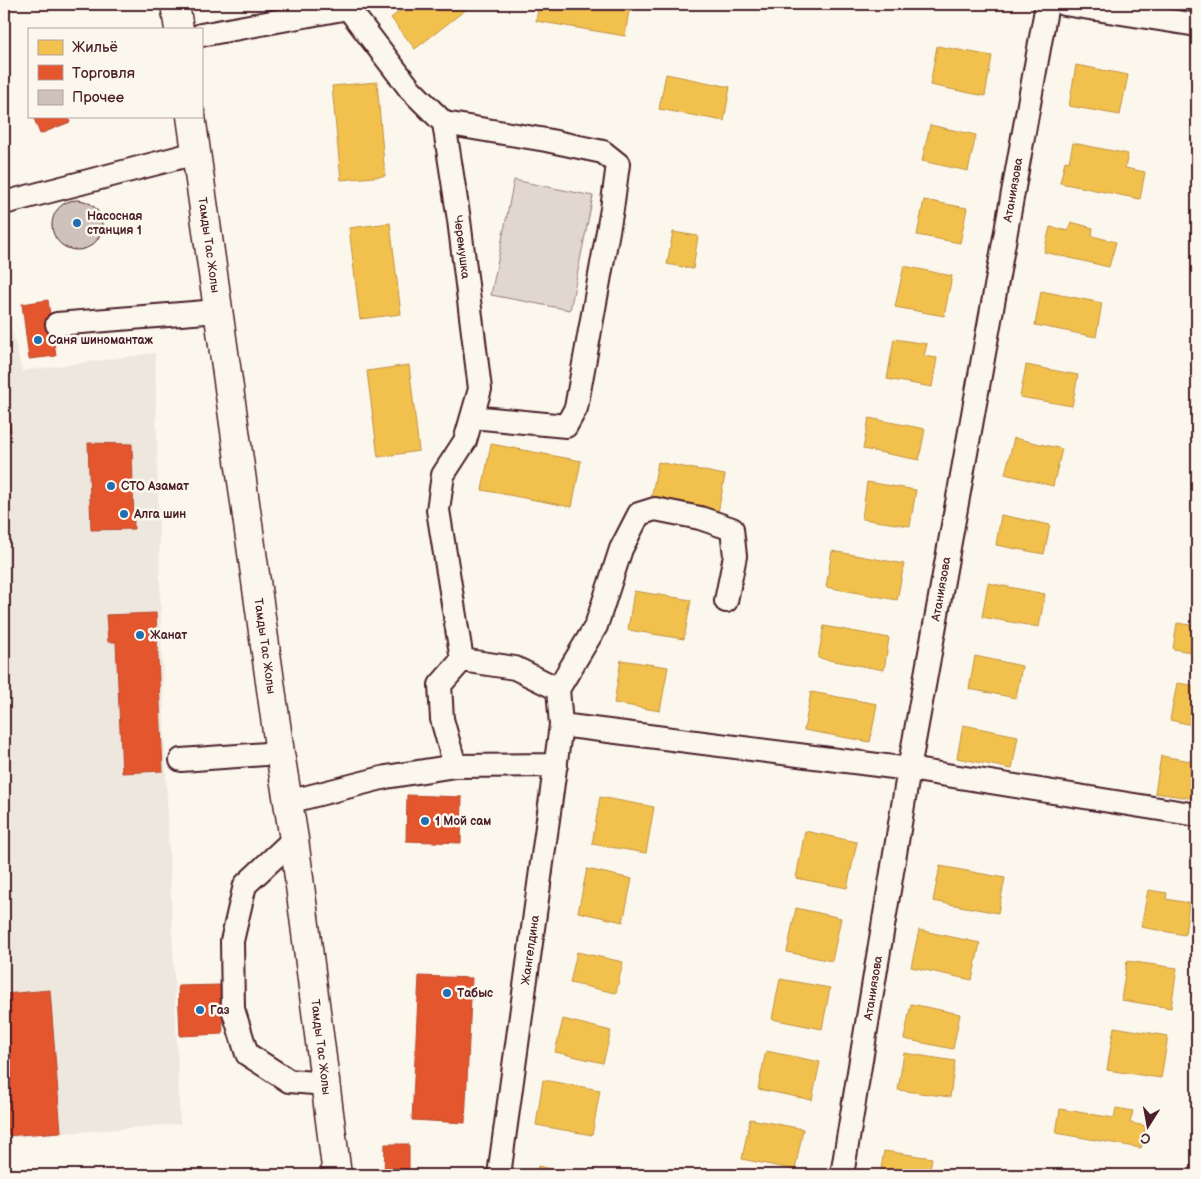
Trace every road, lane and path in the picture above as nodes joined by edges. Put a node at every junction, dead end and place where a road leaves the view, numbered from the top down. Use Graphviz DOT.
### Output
graph roads {
  1 [pos="175,4"];
  2 [pos="1047,4"];
  3 [pos="1064,4"];
  4 [pos="1197,25"];
  5 [pos="179,28"];
  6 [pos="202,35"];
  7 [pos="191,118"];
  8 [pos="444,123"];
  9 [pos="196,153"];
  10 [pos="4,203"];
  11 [pos="218,311"];
  12 [pos="57,324"];
  13 [pos="472,417"];
  14 [pos="726,601"];
  15 [pos="462,660"];
  16 [pos="558,689"];
  17 [pos="561,725"];
  18 [pos="280,753"];
  19 [pos="181,760"];
  20 [pos="556,765"];
  21 [pos="455,766"];
  22 [pos="908,769"];
  23 [pos="288,802"];
  24 [pos="1197,815"];
  25 [pos="294,839"];
  26 [pos="326,1084"];
  27 [pos="337,1175"];
  28 [pos="500,1175"];
  29 [pos="842,1175"];
  1 -- 5 [label="main road"];
  2 -- 22 [label="street, Атаниязова"];
  3 -- 4 [label="street"];
  6 -- 8 [label="street"];
  7 -- 9 [label="main road, Тамды Тас Жолы"];
  8 -- 13 [label="street, Черемушка"];
  8 -- 13 [label="street"];
  9 -- 10 [label="street"];
  9 -- 11 [label="main road, Тамды Тас Жолы"];
  11 -- 12 [label="street"];
  11 -- 18 [label="main road, Тамды Тас Жолы"];
  13 -- 15 [label="street, Черемушка"];
  14 -- 16 [label="street"];
  15 -- 16 [label="street"];
  15 -- 21 [label="street"];
  16 -- 17 [label="street"];
  17 -- 20 [label="street, Жангелдина"];
  17 -- 22 [label="street"];
  18 -- 19 [label="street"];
  18 -- 23 [label="main road, Тамды Тас Жолы"];
  20 -- 21 [label="street"];
  20 -- 28 [label="street, Жангелдина"];
  21 -- 23 [label="street"];
  22 -- 24 [label="street"];
  22 -- 29 [label="street, Атаниязова"];
  23 -- 25 [label="main road, Тамды Тас Жолы"];
  25 -- 26 [label="main road, Тамды Тас Жолы"];
  25 -- 26 [label="street"];
  26 -- 27 [label="main road, Тамды Тас Жолы"];
}
